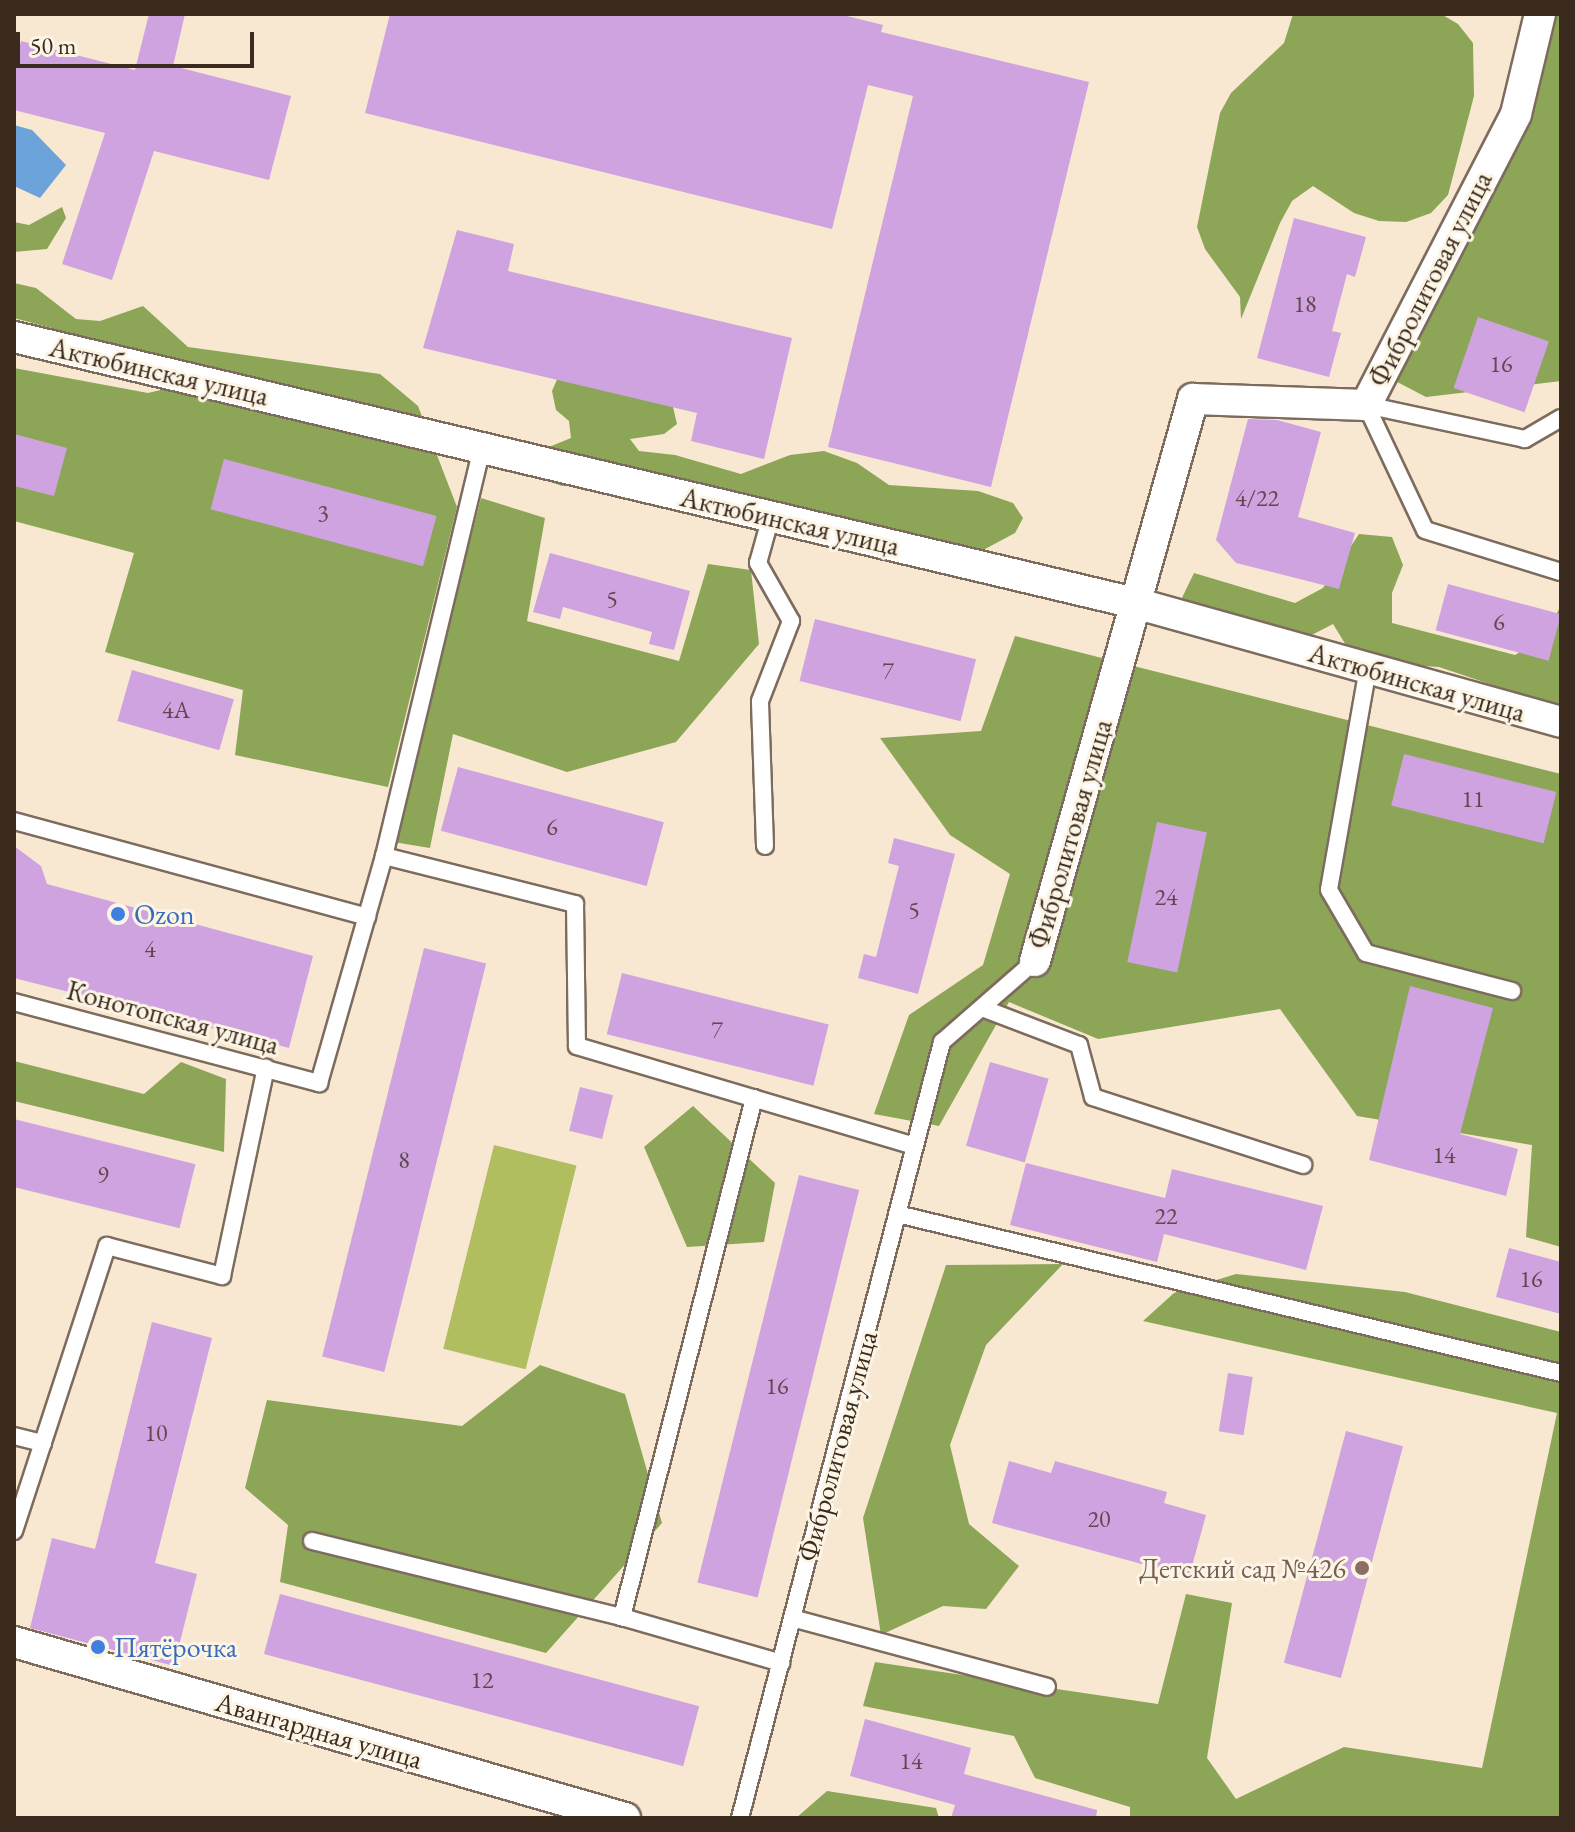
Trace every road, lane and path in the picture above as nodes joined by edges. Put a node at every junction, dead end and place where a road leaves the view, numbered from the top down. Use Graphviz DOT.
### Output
graph roads {
  1 [pos="1540,14"];
  2 [pos="14,337"];
  3 [pos="1366,405"];
  4 [pos="1561,418"];
  5 [pos="482,448"];
  6 [pos="771,516"];
  7 [pos="1561,572"];
  8 [pos="1135,603"];
  9 [pos="1368,668"];
  10 [pos="1561,722"];
  11 [pos="14,821"];
  12 [pos="765,846"];
  13 [pos="384,856"];
  14 [pos="367,917"];
  15 [pos="1035,961"];
  16 [pos="1512,991"];
  17 [pos="14,1002"];
  18 [pos="982,1008"];
  19 [pos="266,1068"];
  20 [pos="754,1098"];
  21 [pos="915,1146"];
  22 [pos="1303,1165"];
  23 [pos="897,1214"];
  24 [pos="1561,1373"];
  25 [pos="14,1436"];
  26 [pos="43,1443"];
  27 [pos="14,1531"];
  28 [pos="312,1541"];
  29 [pos="622,1617"];
  30 [pos="792,1618"];
  31 [pos="14,1642"];
  32 [pos="781,1663"];
  33 [pos="1047,1687"];
  34 [pos="625,1818"];
  35 [pos="740,1818"];
  1 -- 3 [label="street, Фибролитовая улица"];
  2 -- 5 [label="street, Актюбинская улица"];
  3 -- 4 [label="lane"];
  3 -- 7 [label="lane"];
  3 -- 8 [label="street, Фибролитовая улица"];
  5 -- 6 [label="street, Актюбинская улица"];
  5 -- 13 [label="lane"];
  6 -- 8 [label="street, Актюбинская улица"];
  6 -- 12 [label="lane"];
  8 -- 9 [label="street, Актюбинская улица"];
  8 -- 15 [label="street, Фибролитовая улица"];
  9 -- 10 [label="street, Актюбинская улица"];
  9 -- 16 [label="lane"];
  11 -- 14 [label="lane"];
  13 -- 14 [label="lane"];
  13 -- 20 [label="lane"];
  14 -- 19 [label="lane, Конотопская улица"];
  15 -- 18 [label="lane, Фибролитовая улица"];
  17 -- 19 [label="lane, Конотопская улица"];
  18 -- 21 [label="lane, Фибролитовая улица"];
  18 -- 22 [label="lane"];
  19 -- 26 [label="lane"];
  20 -- 21 [label="lane"];
  20 -- 29 [label="lane"];
  21 -- 23 [label="lane, Фибролитовая улица"];
  23 -- 24 [label="lane"];
  23 -- 30 [label="lane, Фибролитовая улица"];
  25 -- 26 [label="lane"];
  26 -- 27 [label="lane"];
  28 -- 29 [label="lane"];
  29 -- 32 [label="lane"];
  30 -- 32 [label="lane, Фибролитовая улица"];
  30 -- 33 [label="lane"];
  31 -- 34 [label="street, Авангардная улица"];
  32 -- 35 [label="lane, Фибролитовая улица"];
}
